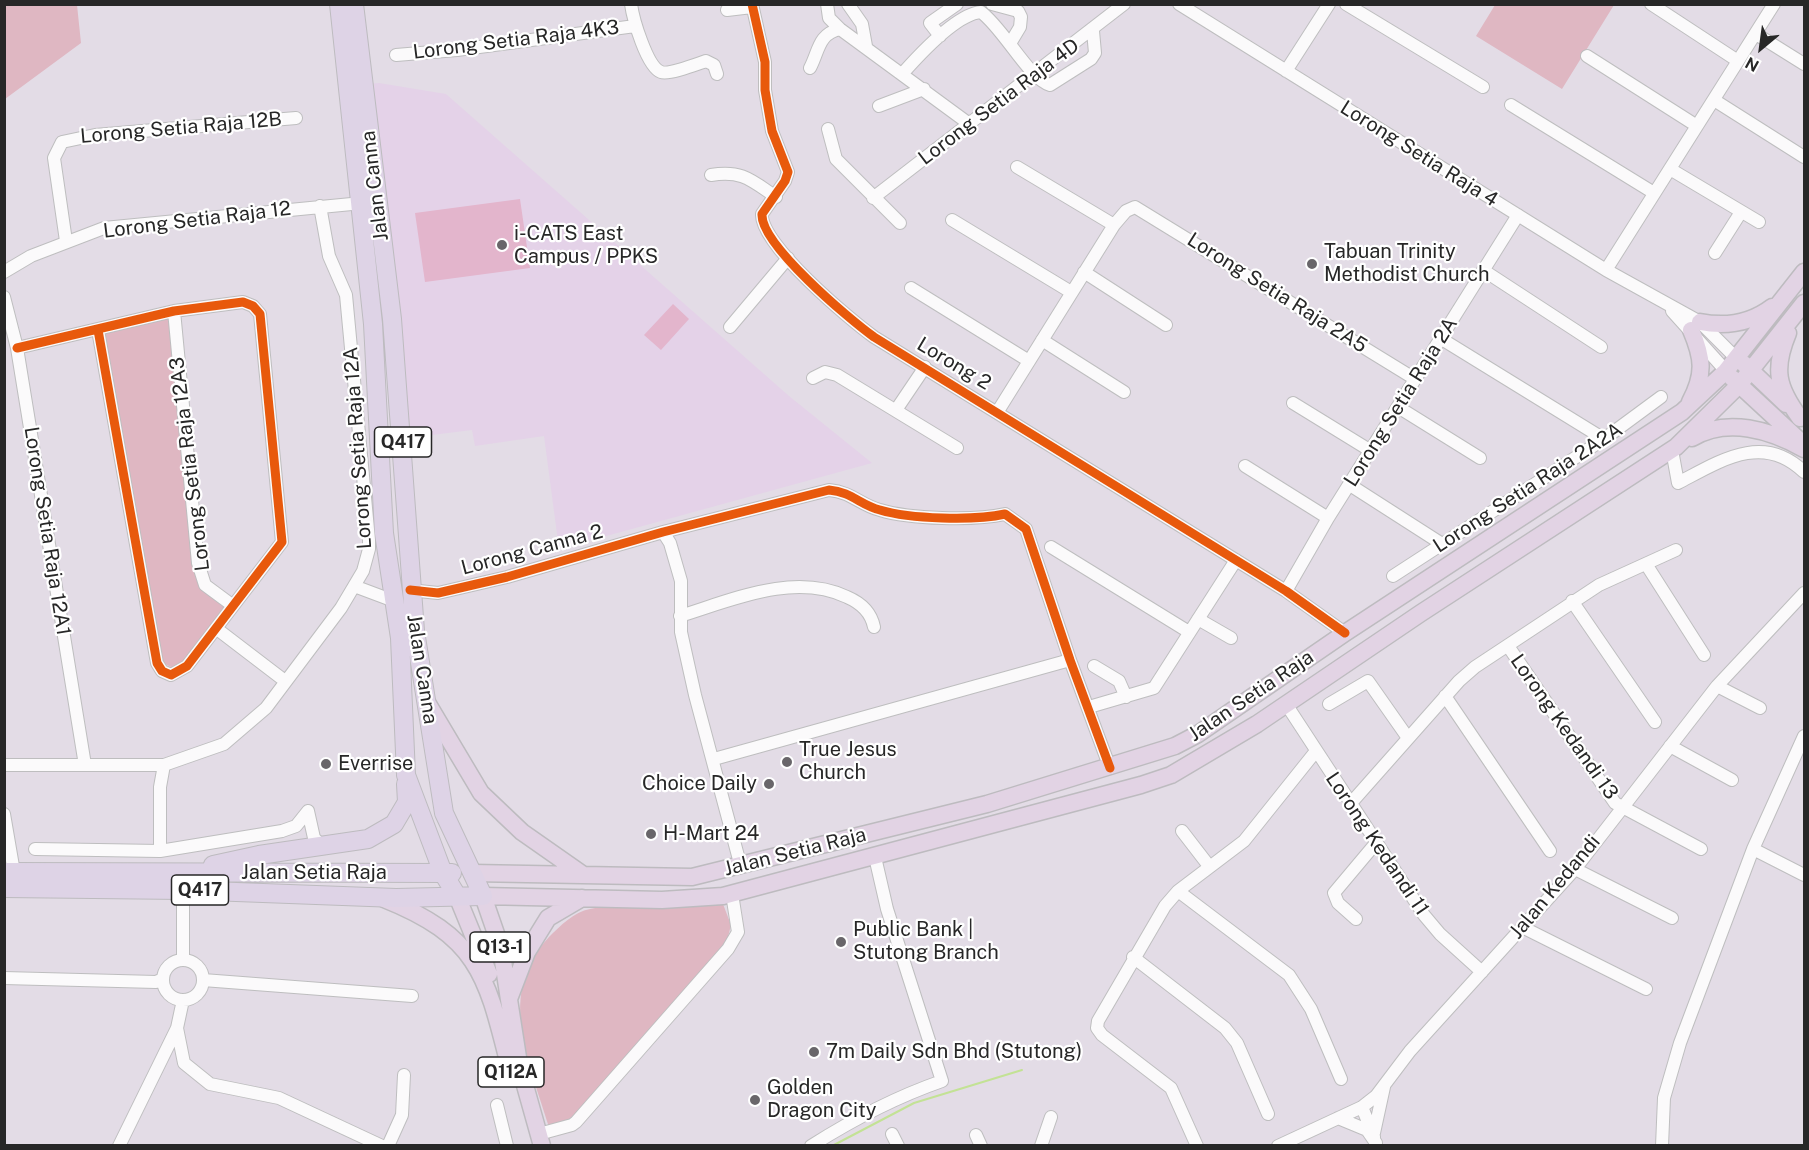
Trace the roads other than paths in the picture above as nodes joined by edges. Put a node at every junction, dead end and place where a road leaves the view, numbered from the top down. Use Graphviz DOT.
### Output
graph roads {
  1 [pos="339,4"];
  2 [pos="354,4"];
  3 [pos="631,4"];
  4 [pos="827,4"];
  5 [pos="848,4"];
  6 [pos="957,4"];
  7 [pos="992,4"];
  8 [pos="1124,4"];
  9 [pos="1179,4"];
  10 [pos="1329,4"];
  11 [pos="1346,4"];
  12 [pos="1651,4"];
  13 [pos="1774,4"];
  14 [pos="752,6"];
  15 [pos="727,10"];
  16 [pos="635,26"];
  17 [pos="840,29"];
  18 [pos="1092,30"];
  19 [pos="1756,34"];
  20 [pos="940,36"];
  21 [pos="1011,42"];
  22 [pos="866,46"];
  23 [pos="396,55"];
  24 [pos="1587,56"];
  25 [pos="1738,62"];
  26 [pos="1804,63"];
  27 [pos="810,68"];
  28 [pos="1286,71"];
  29 [pos="903,73"];
  30 [pos="717,74"];
  31 [pos="1033,75"];
  32 [pos="1483,87"];
  33 [pos="924,89"];
  34 [pos="1714,100"];
  35 [pos="1511,105"];
  36 [pos="879,106"];
  37 [pos="296,118"];
  38 [pos="968,123"];
  39 [pos="1697,126"];
  40 [pos="828,129"];
  41 [pos="1804,157"];
  42 [pos="1017,167"];
  43 [pos="1670,169"];
  44 [pos="711,175"];
  45 [pos="1654,193"];
  46 [pos="776,197"];
  47 [pos="873,198"];
  48 [pos="362,203"];
  49 [pos="320,206"];
  50 [pos="1741,212"];
  51 [pos="1518,215"];
  52 [pos="952,220"];
  53 [pos="1759,222"];
  54 [pos="900,223"];
  55 [pos="1114,225"];
  56 [pos="66,241"];
  57 [pos="1715,253"];
  58 [pos="788,258"];
  59 [pos="1483,270"];
  60 [pos="1606,270"];
  61 [pos="4,272"];
  62 [pos="1084,272"];
  63 [pos="1804,272"];
  64 [pos="911,288"];
  65 [pos="1071,292"];
  66 [pos="4,297"];
  67 [pos="1783,298"];
  68 [pos="1802,307"];
  69 [pos="174,311"];
  70 [pos="1166,325"];
  71 [pos="1695,326"];
  72 [pos="730,327"];
  73 [pos="98,330"];
  74 [pos="1440,338"];
  75 [pos="1042,340"];
  76 [pos="1601,346"];
  77 [pos="16,348"];
  78 [pos="1029,361"];
  79 [pos="1731,364"];
  80 [pos="925,367"];
  81 [pos="1751,371"];
  82 [pos="813,378"];
  83 [pos="1415,379"];
  84 [pos="1739,385"];
  85 [pos="1124,392"];
  86 [pos="1661,397"];
  87 [pos="1293,403"];
  88 [pos="1398,407"];
  89 [pos="896,410"];
  90 [pos="998,411"];
  91 [pos="1682,412"];
  92 [pos="1802,420"];
  93 [pos="1604,439"];
  94 [pos="1804,446"];
  95 [pos="957,448"];
  96 [pos="1674,449"];
  97 [pos="1371,451"];
  98 [pos="1480,458"];
  99 [pos="1245,466"];
  100 [pos="1804,472"];
  101 [pos="1350,484"];
  102 [pos="1328,518"];
  103 [pos="668,530"];
  104 [pos="1442,544"];
  105 [pos="1051,547"];
  106 [pos="1676,549"];
  107 [pos="1236,560"];
  108 [pos="1646,564"];
  109 [pos="1393,576"];
  110 [pos="354,586"];
  111 [pos="410,590"];
  112 [pos="1286,591"];
  113 [pos="1804,593"];
  114 [pos="394,601"];
  115 [pos="1572,601"];
  116 [pos="231,605"];
  117 [pos="1421,613"];
  118 [pos="680,616"];
  119 [pos="1198,619"];
  120 [pos="874,627"];
  121 [pos="217,629"];
  122 [pos="1189,632"];
  123 [pos="1345,633"];
  124 [pos="1231,639"];
  125 [pos="1508,646"];
  126 [pos="1704,655"];
  127 [pos="1070,660"];
  128 [pos="1094,666"];
  129 [pos="285,681"];
  130 [pos="1717,686"];
  131 [pos="1445,696"];
  132 [pos="1126,697"];
  133 [pos="426,701"];
  134 [pos="1286,704"];
  135 [pos="1329,704"];
  136 [pos="1089,707"];
  137 [pos="1760,708"];
  138 [pos="1655,722"];
  139 [pos="1257,724"];
  140 [pos="1804,736"];
  141 [pos="1408,738"];
  142 [pos="1670,746"];
  143 [pos="1316,751"];
  144 [pos="1157,753"];
  145 [pos="714,759"];
  146 [pos="4,765"];
  147 [pos="85,765"];
  148 [pos="164,765"];
  149 [pos="1110,768"];
  150 [pos="406,775"];
  151 [pos="1732,780"];
  152 [pos="1351,803"];
  153 [pos="1621,807"];
  154 [pos="4,814"];
  155 [pos="1182,831"];
  156 [pos="1376,843"];
  157 [pos="322,846"];
  158 [pos="819,847"];
  159 [pos="35,849"];
  160 [pos="1701,849"];
  161 [pos="1753,849"];
  162 [pos="160,851"];
  163 [pos="1550,851"];
  164 [pos="875,856"];
  165 [pos="1209,866"];
  166 [pos="741,867"];
  167 [pos="1575,869"];
  168 [pos="443,873"];
  169 [pos="472,873"];
  170 [pos="582,874"];
  171 [pos="1804,875"];
  172 [pos="8,877"];
  173 [pos="183,881"];
  174 [pos="1178,891"];
  175 [pos="732,894"];
  176 [pos="457,896"];
  177 [pos="483,896"];
  178 [pos="381,897"];
  179 [pos="582,897"];
  180 [pos="1672,918"];
  181 [pos="1356,919"];
  182 [pos="1522,927"];
  183 [pos="1133,957"];
  184 [pos="183,960"];
  185 [pos="1482,972"];
  186 [pos="4,978"];
  187 [pos="163,979"];
  188 [pos="203,980"];
  189 [pos="1646,989"];
  190 [pos="412,996"];
  191 [pos="501,999"];
  192 [pos="183,1000"];
  193 [pos="177,1028"];
  194 [pos="404,1075"];
  195 [pos="1341,1079"];
  196 [pos="1385,1086"];
  197 [pos="497,1105"];
  198 [pos="1362,1107"];
  199 [pos="1268,1114"];
  200 [pos="1051,1117"];
  201 [pos="1338,1119"];
  202 [pos="1375,1141"];
  203 [pos="537,1142"];
  204 [pos="119,1146"];
  205 [pos="382,1146"];
  206 [pos="388,1146"];
  207 [pos="507,1146"];
  208 [pos="811,1146"];
  209 [pos="1041,1146"];
  210 [pos="1197,1146"];
  211 [pos="1278,1146"];
  212 [pos="1662,1146"];
  1 -- 48 [label="highway, Jalan Canna / Q417"];
  2 -- 111 [label="highway, Jalan Canna / Q417"];
  3 -- 16 [label="street"];
  4 -- 17 [label="street"];
  5 -- 22 [label="street"];
  6 -- 20 [label="street"];
  7 -- 21 [label="street"];
  8 -- 18 [label="street, Lorong Setia Raja 4D"];
  9 -- 28 [label="street, Lorong Setia Raja 4"];
  10 -- 28 [label="street"];
  11 -- 32 [label="street"];
  12 -- 25 [label="street"];
  13 -- 19 [label="street"];
  14 -- 15 [label="street"];
  14 -- 46 [label="street, Lorong 2"];
  16 -- 23 [label="street, Lorong Setia Raja 4K3"];
  16 -- 30 [label="street"];
  17 -- 22 [label="street"];
  17 -- 27 [label="street"];
  18 -- 31 [label="street, Lorong Setia Raja 4D"];
  18 -- 31 [label="street"];
  19 -- 25 [label="street"];
  19 -- 26 [label="street"];
  20 -- 21 [label="street"];
  20 -- 29 [label="street"];
  21 -- 31 [label="street"];
  22 -- 29 [label="street"];
  24 -- 39 [label="street"];
  25 -- 34 [label="street"];
  28 -- 51 [label="street, Lorong Setia Raja 4"];
  29 -- 33 [label="street"];
  31 -- 38 [label="street, Lorong Setia Raja 4D"];
  33 -- 36 [label="street"];
  33 -- 38 [label="street"];
  34 -- 39 [label="street"];
  34 -- 41 [label="street"];
  35 -- 45 [label="street"];
  37 -- 56 [label="street, Lorong Setia Raja 12B"];
  38 -- 47 [label="street, Lorong Setia Raja 4D"];
  39 -- 43 [label="street"];
  40 -- 47 [label="street"];
  42 -- 55 [label="street"];
  43 -- 45 [label="street"];
  43 -- 50 [label="street"];
  44 -- 46 [label="street"];
  45 -- 60 [label="street"];
  46 -- 58 [label="street, Lorong 2"];
  47 -- 54 [label="street"];
  48 -- 49 [label="street, Lorong Setia Raja 12"];
  48 -- 114 [label="highway, Jalan Canna / Q417"];
  49 -- 56 [label="street, Lorong Setia Raja 12"];
  49 -- 110 [label="street, Lorong Setia Raja 12A"];
  50 -- 53 [label="street"];
  50 -- 57 [label="street"];
  51 -- 59 [label="street, Lorong Setia Raja 2A"];
  51 -- 60 [label="street, Lorong Setia Raja 4"];
  52 -- 65 [label="street"];
  55 -- 62 [label="street"];
  55 -- 83 [label="street, Lorong Setia Raja 2A5"];
  56 -- 61 [label="street, Lorong Setia Raja 12"];
  58 -- 72 [label="street"];
  58 -- 80 [label="street, Lorong 2"];
  59 -- 74 [label="street, Lorong Setia Raja 2A"];
  59 -- 76 [label="street"];
  60 -- 71 [label="street, Lorong Setia Raja 4"];
  62 -- 65 [label="street"];
  62 -- 70 [label="street"];
  63 -- 67 [label="main road, Jalan Setia Raja"];
  64 -- 78 [label="street"];
  65 -- 75 [label="street"];
  66 -- 77 [label="street, Lorong Setia Raja 12A1"];
  67 -- 71 [label="main road"];
  67 -- 79 [label="main road, Jalan Setia Raja"];
  68 -- 81 [label="main road, Jalan Setia Raja"];
  68 -- 92 [label="main road"];
  69 -- 73 [label="street"];
  69 -- 116 [label="street, Lorong Setia Raja 12A3"];
  69 -- 116 [label="street"];
  71 -- 79 [label="street, Lorong Setia Raja 4"];
  71 -- 91 [label="main road"];
  73 -- 77 [label="street"];
  73 -- 121 [label="street"];
  74 -- 83 [label="street, Lorong Setia Raja 2A"];
  74 -- 93 [label="street"];
  75 -- 78 [label="street"];
  75 -- 85 [label="street"];
  77 -- 147 [label="street, Lorong Setia Raja 12A1"];
  78 -- 90 [label="street"];
  79 -- 81 [label="main road"];
  79 -- 84 [label="main road"];
  79 -- 91 [label="main road, Jalan Setia Raja"];
  80 -- 89 [label="street"];
  80 -- 90 [label="street, Lorong 2"];
  81 -- 84 [label="main road, Jalan Setia Raja"];
  81 -- 92 [label="main road"];
  82 -- 89 [label="street"];
  83 -- 88 [label="street, Lorong Setia Raja 2A"];
  84 -- 94 [label="main road"];
  84 -- 96 [label="main road, Jalan Setia Raja"];
  86 -- 93 [label="street, Lorong Setia Raja 2A2A"];
  87 -- 97 [label="street"];
  88 -- 97 [label="street, Lorong Setia Raja 2A"];
  88 -- 98 [label="street"];
  89 -- 95 [label="street"];
  90 -- 107 [label="street, Lorong 2"];
  91 -- 123 [label="main road, Jalan Setia Raja"];
  93 -- 104 [label="street, Lorong Setia Raja 2A2A"];
  94 -- 96 [label="main road"];
  96 -- 100 [label="street"];
  96 -- 117 [label="main road, Jalan Setia Raja"];
  97 -- 101 [label="street, Lorong Setia Raja 2A"];
  99 -- 102 [label="street"];
  101 -- 102 [label="street, Lorong Setia Raja 2A"];
  101 -- 104 [label="street"];
  102 -- 112 [label="street, Lorong Setia Raja 2A"];
  103 -- 111 [label="street, Lorong Canna 2"];
  103 -- 118 [label="street"];
  103 -- 127 [label="street, Lorong Canna 2"];
  104 -- 109 [label="street, Lorong Setia Raja 2A2A"];
  105 -- 122 [label="street"];
  106 -- 108 [label="street"];
  107 -- 112 [label="street, Lorong 2"];
  107 -- 119 [label="street"];
  108 -- 115 [label="street"];
  108 -- 126 [label="street"];
  110 -- 114 [label="street"];
  110 -- 129 [label="street, Lorong Setia Raja 12A"];
  111 -- 133 [label="highway, Jalan Canna / Q417"];
  112 -- 123 [label="street, Lorong 2"];
  113 -- 130 [label="street, Jalan Kedandi"];
  114 -- 150 [label="highway, Jalan Canna / Q417"];
  115 -- 125 [label="street"];
  115 -- 138 [label="street"];
  116 -- 121 [label="street"];
  117 -- 123 [label="main road"];
  117 -- 134 [label="main road, Jalan Setia Raja"];
  118 -- 120 [label="street"];
  118 -- 145 [label="street"];
  119 -- 122 [label="street"];
  119 -- 124 [label="street"];
  121 -- 129 [label="street"];
  122 -- 132 [label="street"];
  123 -- 144 [label="main road, Jalan Setia Raja"];
  125 -- 131 [label="street"];
  125 -- 153 [label="street, Lorong Kedandi 13"];
  127 -- 136 [label="street, Lorong Canna 2"];
  127 -- 145 [label="street"];
  128 -- 132 [label="street"];
  129 -- 148 [label="street, Lorong Setia Raja 12A"];
  130 -- 137 [label="street"];
  130 -- 142 [label="street, Jalan Kedandi"];
  131 -- 141 [label="street"];
  131 -- 163 [label="street"];
  132 -- 136 [label="street"];
  133 -- 169 [label="highway, Jalan Canna / Q417"];
  133 -- 170 [label="main road"];
  134 -- 139 [label="main road, Jalan Setia Raja"];
  134 -- 143 [label="street, Lorong Kedandi 11"];
  134 -- 144 [label="main road"];
  135 -- 141 [label="street"];
  136 -- 149 [label="street, Lorong Canna 2"];
  139 -- 149 [label="main road"];
  139 -- 164 [label="main road, Jalan Setia Raja"];
  140 -- 161 [label="street"];
  141 -- 152 [label="street"];
  142 -- 151 [label="street"];
  142 -- 153 [label="street, Jalan Kedandi"];
  143 -- 152 [label="street, Lorong Kedandi 11"];
  143 -- 165 [label="street"];
  144 -- 149 [label="main road, Jalan Setia Raja"];
  145 -- 166 [label="street"];
  146 -- 147 [label="street, Lorong Setia Raja 12A"];
  147 -- 148 [label="street, Lorong Setia Raja 12A"];
  148 -- 162 [label="street"];
  149 -- 158 [label="main road, Jalan Setia Raja"];
  150 -- 157 [label="highway"];
  150 -- 168 [label="highway, Jalan Canna / Q417"];
  152 -- 156 [label="street, Lorong Kedandi 11"];
  153 -- 160 [label="street"];
  153 -- 167 [label="street, Jalan Kedandi"];
  154 -- 172 [label="street"];
  155 -- 165 [label="street"];
  156 -- 181 [label="street"];
  156 -- 185 [label="street, Lorong Kedandi 11"];
  157 -- 162 [label="street"];
  157 -- 173 [label="highway"];
  158 -- 164 [label="main road"];
  158 -- 166 [label="main road, Jalan Setia Raja"];
  159 -- 162 [label="street"];
  161 -- 171 [label="street"];
  161 -- 212 [label="street"];
  164 -- 175 [label="main road, Jalan Setia Raja"];
  164 -- 208 [label="street"];
  165 -- 174 [label="street"];
  166 -- 170 [label="main road, Jalan Setia Raja"];
  167 -- 180 [label="street"];
  167 -- 182 [label="street, Jalan Kedandi"];
  168 -- 169 [label="highway, Q417"];
  168 -- 173 [label="highway, Jalan Setia Raja / Q417"];
  168 -- 176 [label="highway, Q417"];
  169 -- 170 [label="main road, Jalan Setia Raja"];
  169 -- 177 [label="highway, Jalan Canna / Q417"];
  172 -- 173 [label="highway, Jalan Setia Raja / Q417"];
  173 -- 178 [label="highway, Jalan Setia Raja / Q417"];
  173 -- 184 [label="street"];
  174 -- 183 [label="street"];
  174 -- 195 [label="street"];
  175 -- 179 [label="main road, Jalan Setia Raja"];
  175 -- 203 [label="street"];
  176 -- 177 [label="highway, Q417"];
  176 -- 178 [label="highway, Jalan Setia Raja / Q417"];
  176 -- 191 [label="main road"];
  177 -- 179 [label="main road, Jalan Setia Raja"];
  177 -- 191 [label="main road, Jalan Canna / Q13-1"];
  178 -- 191 [label="main road"];
  179 -- 191 [label="main road"];
  182 -- 185 [label="street, Jalan Kedandi"];
  182 -- 189 [label="street"];
  183 -- 199 [label="street"];
  183 -- 210 [label="street"];
  184 -- 187 [label="street"];
  184 -- 188 [label="street"];
  185 -- 196 [label="street, Jalan Kedandi"];
  186 -- 187 [label="street"];
  187 -- 192 [label="street"];
  188 -- 190 [label="street"];
  188 -- 192 [label="street"];
  191 -- 203 [label="main road"];
  192 -- 193 [label="street"];
  193 -- 204 [label="street"];
  193 -- 205 [label="street"];
  194 -- 206 [label="street"];
  196 -- 198 [label="street, Jalan Kedandi"];
  196 -- 202 [label="street"];
  197 -- 207 [label="street"];
  198 -- 201 [label="street, Jalan Kedandi"];
  198 -- 202 [label="street"];
  200 -- 209 [label="street"];
  201 -- 202 [label="street"];
  201 -- 211 [label="street, Jalan Kedandi"];
}
